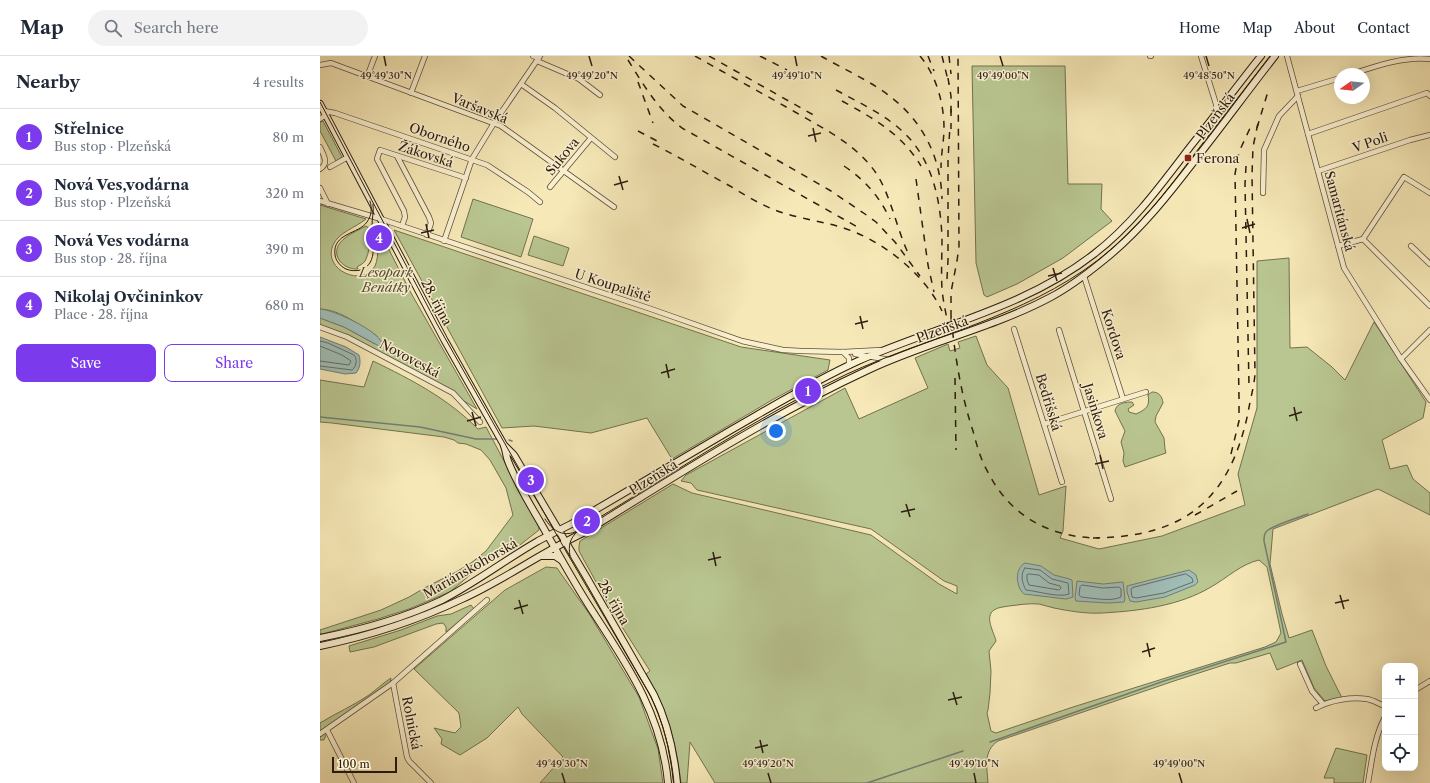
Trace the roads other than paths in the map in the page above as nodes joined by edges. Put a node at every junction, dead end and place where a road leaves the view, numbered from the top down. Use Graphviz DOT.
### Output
graph roads {
  1 [pos="375,56"];
  2 [pos="425,56"];
  3 [pos="533,56"];
  4 [pos="1201,56"];
  5 [pos="1261,56"];
  6 [pos="1275,56"];
  7 [pos="1287,56"];
  8 [pos="1393,58"];
  9 [pos="539,59"];
  10 [pos="1430,59"];
  11 [pos="320,65"];
  12 [pos="1367,68"];
  13 [pos="367,77"];
  14 [pos="1334,80"];
  15 [pos="521,84"];
  16 [pos="411,93"];
  17 [pos="1297,94"];
  18 [pos="600,95"];
  19 [pos="1430,96"];
  20 [pos="320,104"];
  21 [pos="325,113"];
  22 [pos="1216,113"];
  23 [pos="320,119"];
  24 [pos="494,123"];
  25 [pos="1308,134"];
  26 [pos="1430,135"];
  27 [pos="591,138"];
  28 [pos="320,148"];
  29 [pos="397,156"];
  30 [pos="348,157"];
  31 [pos="615,157"];
  32 [pos="472,159"];
  33 [pos="330,167"];
  34 [pos="320,169"];
  35 [pos="563,171"];
  36 [pos="1318,171"];
  37 [pos="466,178"];
  38 [pos="550,187"];
  39 [pos="320,188"];
  40 [pos="1263,193"];
  41 [pos="1430,193"];
  42 [pos="320,201"];
  43 [pos="540,202"];
  44 [pos="328,204"];
  45 [pos="614,207"];
  46 [pos="380,219"];
  47 [pos="402,226"];
  48 [pos="427,235"];
  49 [pos="1363,239"];
  50 [pos="444,241"];
  51 [pos="1338,246"];
  52 [pos="1411,246"];
  53 [pos="1430,264"];
  54 [pos="1084,276"];
  55 [pos="1430,306"];
  56 [pos="320,327"];
  57 [pos="1014,329"];
  58 [pos="1059,330"];
  59 [pos="1430,330"];
  60 [pos="887,349"];
  61 [pos="843,352"];
  62 [pos="871,356"];
  63 [pos="1401,359"];
  64 [pos="890,360"];
  65 [pos="849,366"];
  66 [pos="1146,392"];
  67 [pos="1123,399"];
  68 [pos="1430,400"];
  69 [pos="1084,411"];
  70 [pos="480,422"];
  71 [pos="1044,424"];
  72 [pos="504,445"];
  73 [pos="1062,482"];
  74 [pos="1111,499"];
  75 [pos="559,531"];
  76 [pos="548,536"];
  77 [pos="565,541"];
  78 [pos="555,547"];
  79 [pos="539,556"];
  80 [pos="562,561"];
  81 [pos="487,600"];
  82 [pos="320,638"];
  83 [pos="320,646"];
  84 [pos="1300,664"];
  85 [pos="1430,681"];
  86 [pos="393,682"];
  87 [pos="1418,688"];
  88 [pos="1323,704"];
  89 [pos="1382,705"];
  90 [pos="1316,708"];
  91 [pos="1382,722"];
  92 [pos="327,730"];
  93 [pos="320,734"];
  94 [pos="354,783"];
  95 [pos="431,783"];
  96 [pos="668,783"];
  97 [pos="677,783"];
  98 [pos="1368,783"];
  1 -- 13 [label="street"];
  2 -- 16 [label="street"];
  3 -- 9 [label="street"];
  4 -- 22 [label="street"];
  5 -- 22 [label="main road, Plzeňská"];
  6 -- 54 [label="main road, Plzeňská"];
  7 -- 17 [label="street, Samaritánská"];
  8 -- 10 [label="street"];
  8 -- 12 [label="street"];
  9 -- 15 [label="street, Žákovská"];
  9 -- 18 [label="street"];
  11 -- 13 [label="street, Varšavská"];
  13 -- 16 [label="street, Varšavská"];
  14 -- 17 [label="street"];
  15 -- 24 [label="street, Žákovská"];
  15 -- 27 [label="street"];
  16 -- 24 [label="street, Varšavská"];
  17 -- 25 [label="street, Samaritánská"];
  17 -- 40 [label="street"];
  19 -- 25 [label="street"];
  20 -- 21 [label="main road, 28. října"];
  21 -- 23 [label="street"];
  21 -- 30 [label="main road, 28. října"];
  21 -- 32 [label="street, Oborného"];
  22 -- 60 [label="main road, Plzeňská"];
  24 -- 32 [label="street, Žákovská"];
  24 -- 35 [label="street, Varšavská"];
  25 -- 36 [label="street, Samaritánská"];
  26 -- 36 [label="street, V Poli"];
  27 -- 31 [label="street"];
  27 -- 35 [label="street, Sukova"];
  28 -- 34 [label="street"];
  29 -- 37 [label="street, Žákovská"];
  29 -- 47 [label="street, Žákovská"];
  29 -- 48 [label="street"];
  30 -- 33 [label="street"];
  30 -- 46 [label="main road, 28. října"];
  32 -- 37 [label="street, Žákovská"];
  32 -- 43 [label="street, Oborného"];
  35 -- 38 [label="street, Sukova"];
  35 -- 45 [label="street, Varšavská"];
  36 -- 51 [label="street, Samaritánská"];
  37 -- 50 [label="street, Žákovská"];
  39 -- 44 [label="street"];
  41 -- 49 [label="street"];
  42 -- 44 [label="street, U Koupaliště"];
  44 -- 46 [label="street, U Koupaliště"];
  46 -- 47 [label="street, U Koupaliště"];
  46 -- 72 [label="main road, 28. října"];
  47 -- 48 [label="street, U Koupaliště"];
  48 -- 50 [label="street, U Koupaliště"];
  49 -- 51 [label="street"];
  49 -- 55 [label="street"];
  50 -- 61 [label="street, U Koupaliště"];
  51 -- 63 [label="street, Samaritánská"];
  52 -- 53 [label="street"];
  54 -- 64 [label="main road, Plzeňská"];
  54 -- 67 [label="street, Kordova"];
  56 -- 70 [label="street, Novoveská"];
  57 -- 71 [label="street, Bedřišská"];
  58 -- 69 [label="street, Jasinkova"];
  59 -- 63 [label="street"];
  60 -- 61 [label="street, U Koupaliště"];
  60 -- 62 [label="main road, Plzeňská"];
  61 -- 62 [label="street, U Koupaliště"];
  61 -- 65 [label="street"];
  62 -- 64 [label="street, U Koupaliště"];
  62 -- 65 [label="main road, Plzeňská"];
  63 -- 68 [label="street, Samaritánská"];
  64 -- 77 [label="main road, Plzeňská"];
  65 -- 75 [label="main road, Plzeňská"];
  66 -- 67 [label="street"];
  67 -- 69 [label="street"];
  69 -- 71 [label="street"];
  69 -- 74 [label="street, Jasinkova"];
  71 -- 73 [label="street, Bedřišská"];
  72 -- 75 [label="main road, 28. října"];
  72 -- 76 [label="main road, 28. října"];
  75 -- 76 [label="main road, Mariánskohorská"];
  75 -- 77 [label="main road, 28. října"];
  76 -- 78 [label="main road, 28. října"];
  76 -- 82 [label="main road, Mariánskohorská"];
  77 -- 78 [label="main road, Plzeňská"];
  77 -- 97 [label="main road, 28. října"];
  78 -- 79 [label="main road, Mariánskohorská"];
  78 -- 80 [label="main road, 28. října"];
  79 -- 80 [label="main road"];
  79 -- 83 [label="main road, Mariánskohorská"];
  80 -- 96 [label="main road, 28. října"];
  81 -- 86 [label="street"];
  84 -- 88 [label="street"];
  85 -- 87 [label="street"];
  86 -- 92 [label="street"];
  86 -- 95 [label="street, Rolnická"];
  88 -- 89 [label="street"];
  88 -- 90 [label="street"];
  91 -- 98 [label="street"];
  92 -- 93 [label="street"];
  92 -- 94 [label="street"];
}
